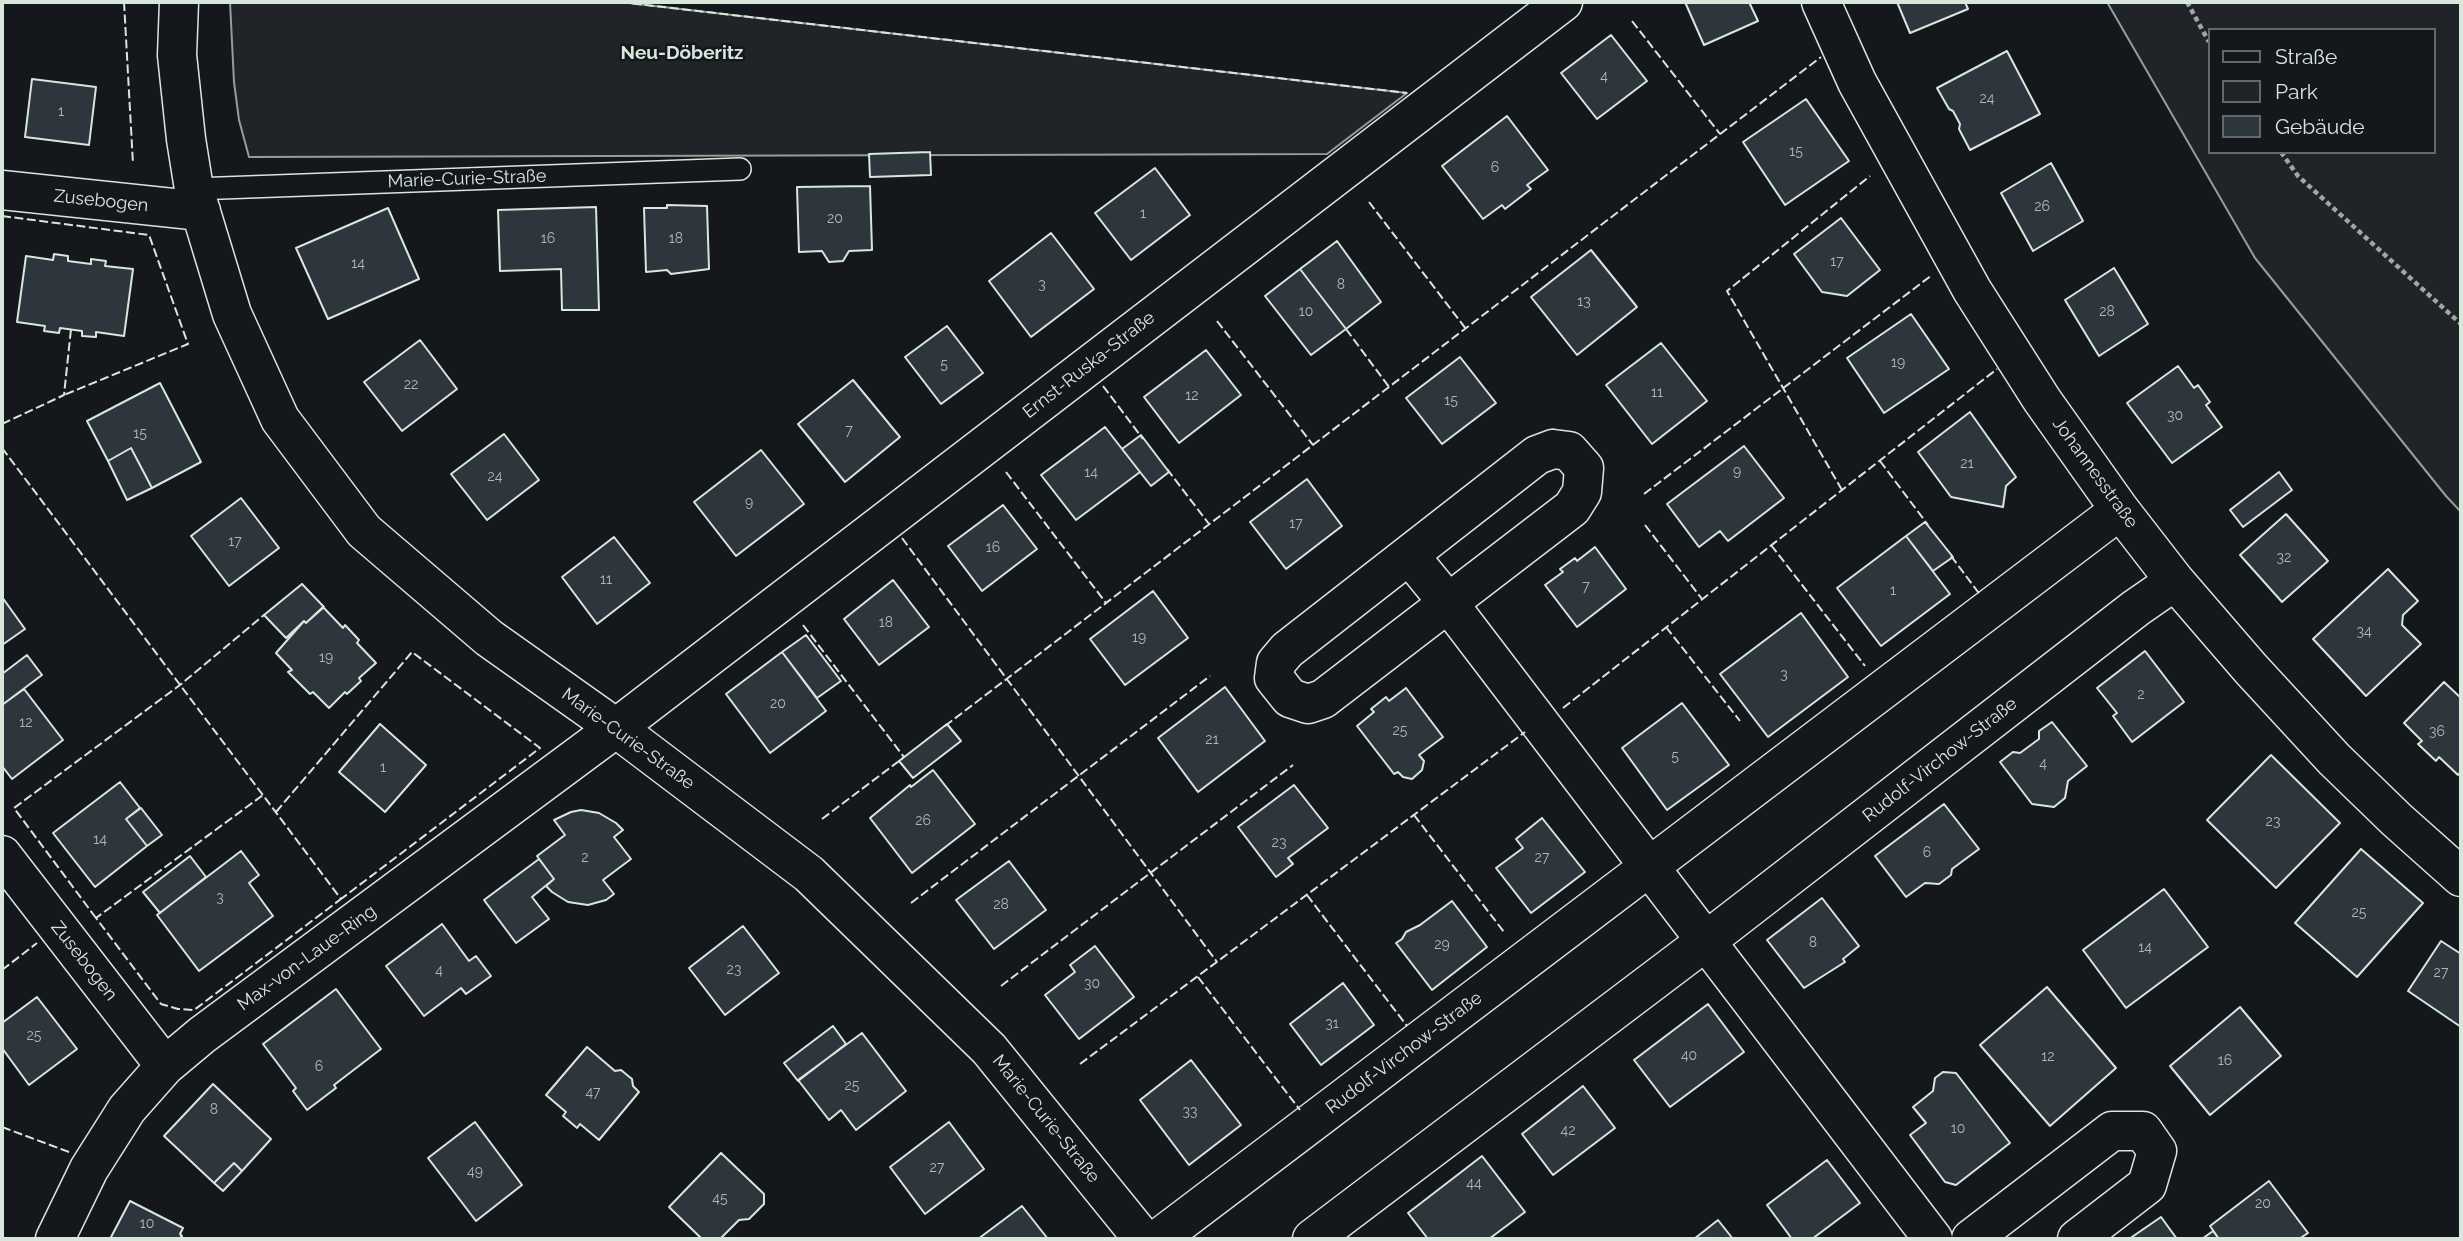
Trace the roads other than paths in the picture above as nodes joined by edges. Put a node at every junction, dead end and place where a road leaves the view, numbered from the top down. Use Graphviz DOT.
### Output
graph roads {
  1 [pos="178,2"];
  2 [pos="1563,2"];
  3 [pos="1821,2"];
  4 [pos="740,169"];
  5 [pos="2,190"];
  6 [pos="198,200"];
  7 [pos="2120,510"];
  8 [pos="1409,555"];
  9 [pos="2175,581"];
  10 [pos="1449,604"];
  11 [pos="616,728"];
  12 [pos="2,855"];
  13 [pos="1650,867"];
  14 [pos="2461,877"];
  15 [pos="1706,941"];
  16 [pos="165,1066"];
  17 [pos="55,1239"];
  18 [pos="1143,1239"];
  19 [pos="1158,1239"];
  20 [pos="1312,1239"];
  21 [pos="1933,1239"];
  22 [pos="1970,1239"];
  23 [pos="2077,1239"];
  1 -- 6 [label="street, Marie-Curie-Straße"];
  2 -- 11 [label="street, Ernst-Ruska-Straße"];
  3 -- 7 [label="street, Johannesstraße"];
  4 -- 6 [label="lane, Marie-Curie-Straße"];
  5 -- 6 [label="street, Zusebogen"];
  6 -- 11 [label="street, Marie-Curie-Straße"];
  7 -- 9 [label="street, Johannesstraße"];
  7 -- 13 [label="street, Rudolf-Virchow-Straße"];
  8 -- 10 [label="street"];
  8 -- 10 [label="street"];
  8 -- 10 [label="street"];
  9 -- 14 [label="street, Johannesstraße"];
  9 -- 15 [label="street, Rudolf-Virchow-Straße"];
  10 -- 13 [label="street"];
  11 -- 16 [label="street, Max-von-Laue-Ring"];
  11 -- 18 [label="street, Marie-Curie-Straße"];
  12 -- 16 [label="street, Zusebogen"];
  13 -- 15 [label="street"];
  13 -- 19 [label="street, Rudolf-Virchow-Straße"];
  15 -- 20 [label="street, Rudolf-Virchow-Straße"];
  15 -- 21 [label="street"];
  16 -- 17 [label="street, Max-von-Laue-Ring"];
  22 -- 23 [label="street"];
}
